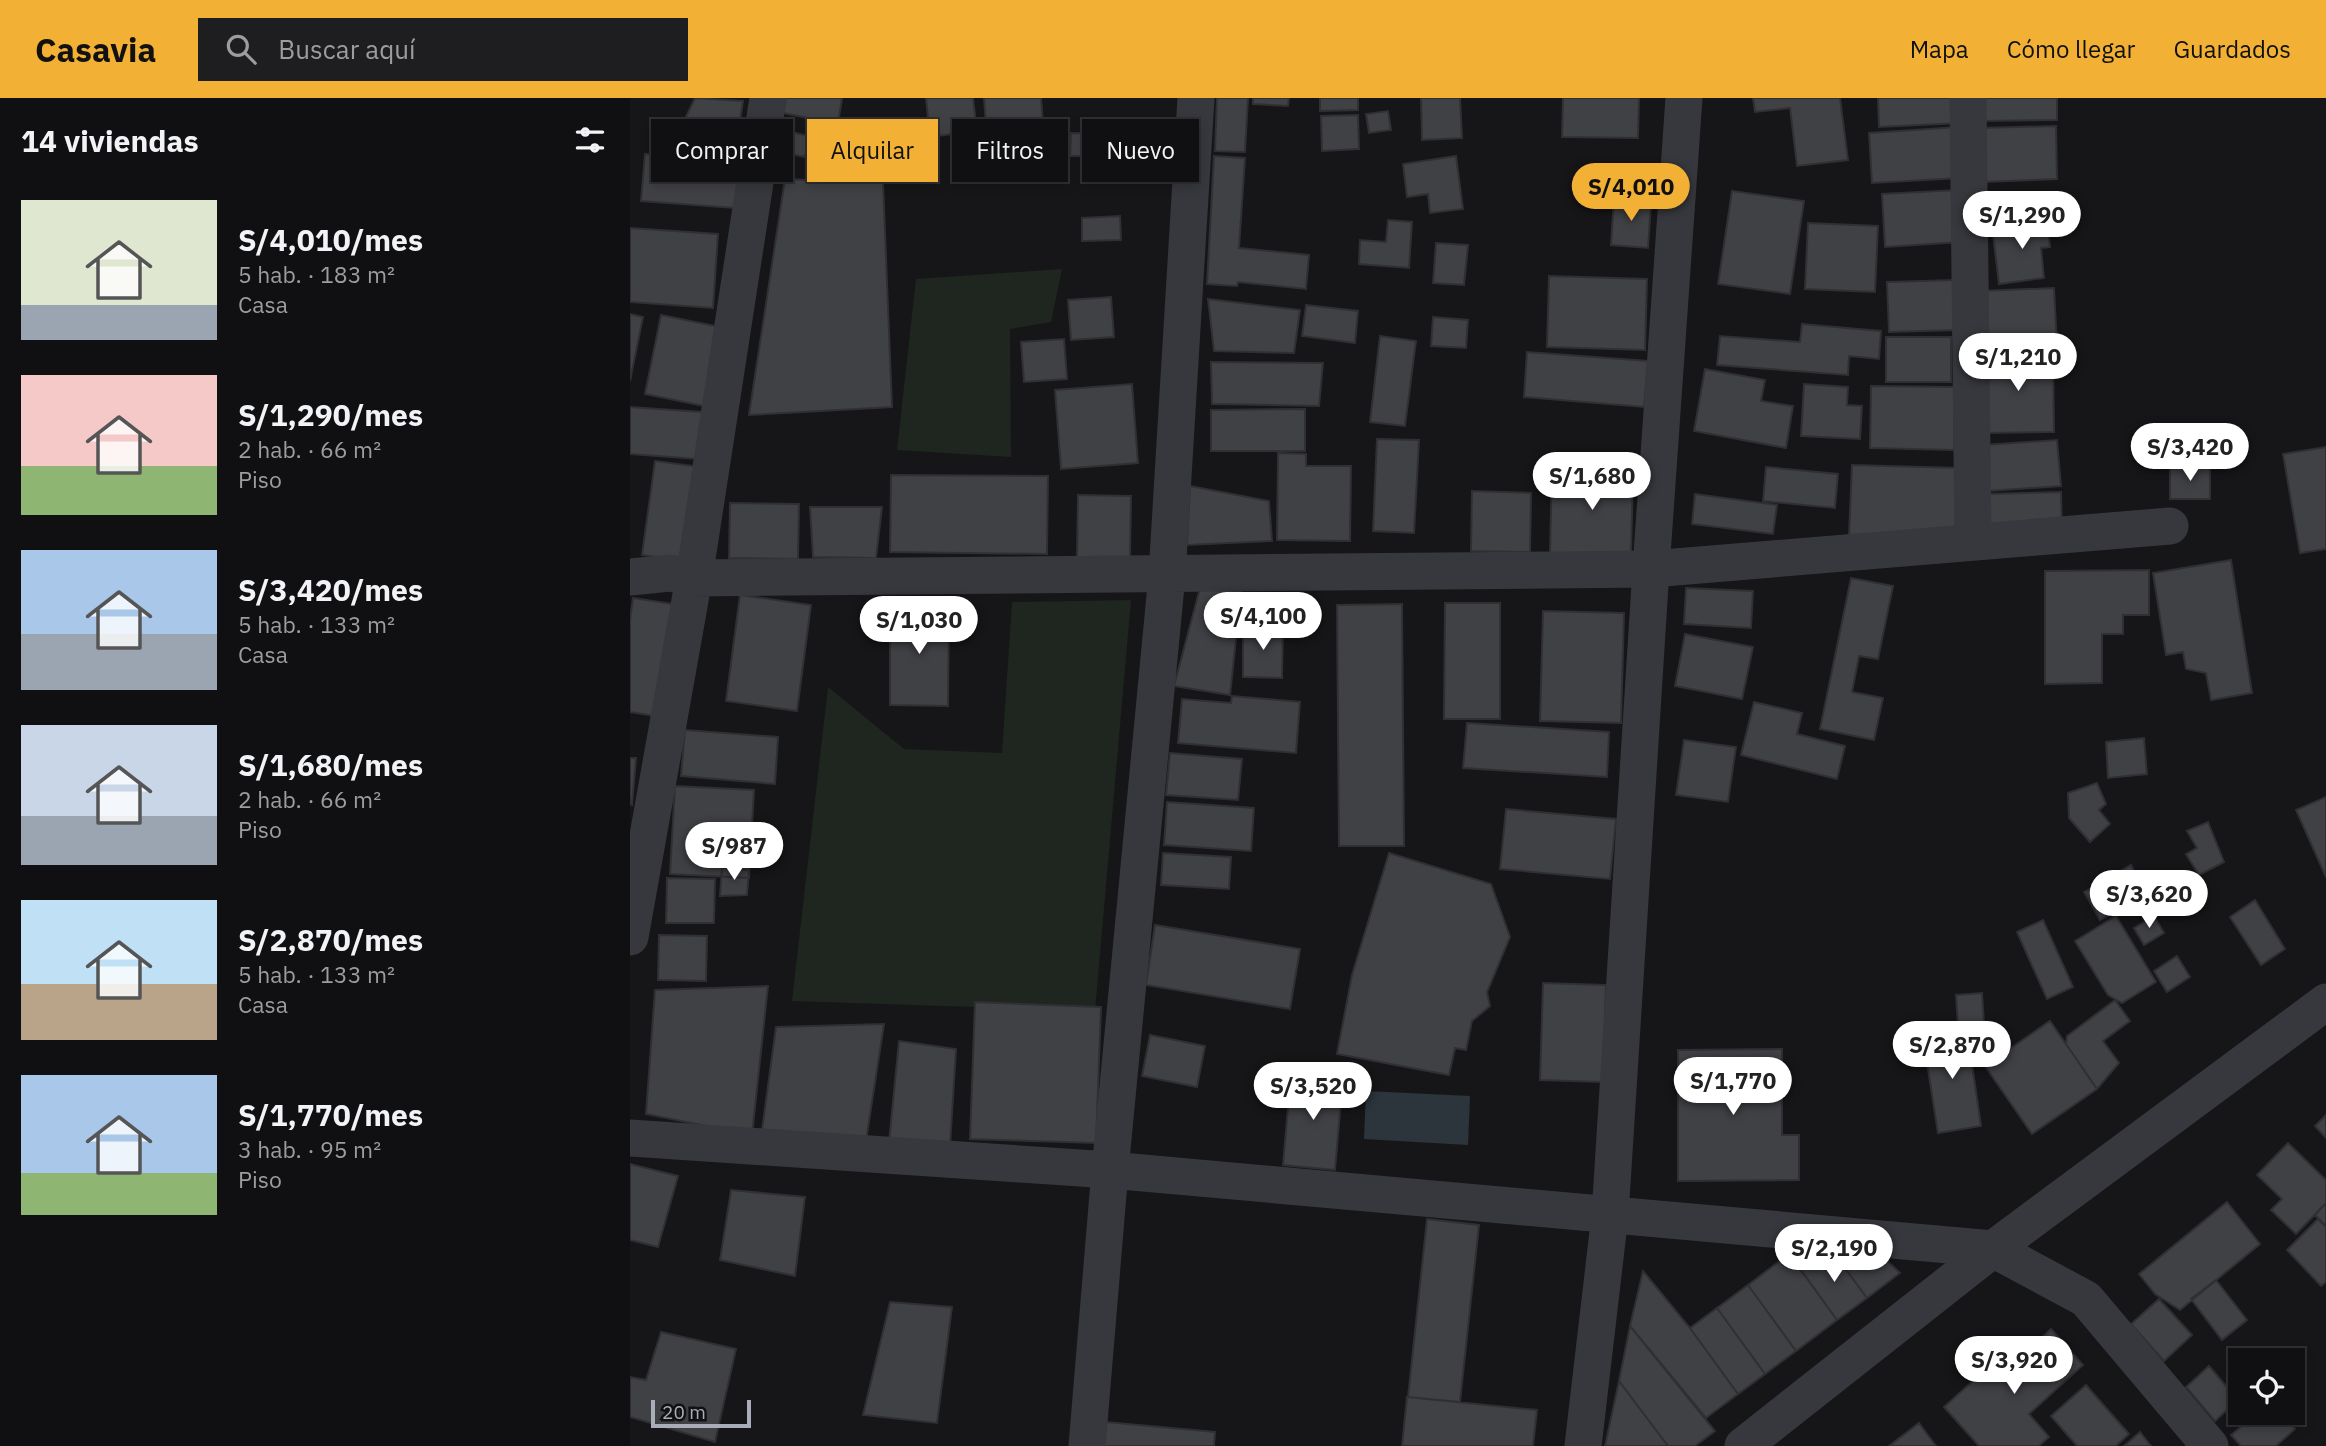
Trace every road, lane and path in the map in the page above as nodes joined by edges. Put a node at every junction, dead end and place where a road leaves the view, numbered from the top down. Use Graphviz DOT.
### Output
graph roads {
  1 [pos="768,98"];
  2 [pos="1196,98"];
  3 [pos="1684,98"];
  4 [pos="1969,98"];
  5 [pos="2170,526"];
  6 [pos="1973,542"];
  7 [pos="1651,569"];
  8 [pos="1167,575"];
  9 [pos="630,577"];
  10 [pos="694,579"];
  11 [pos="630,937"];
  12 [pos="2326,1002"];
  13 [pos="630,1138"];
  14 [pos="1110,1170"];
  15 [pos="1610,1215"];
  16 [pos="1993,1250"];
  17 [pos="1087,1446"];
  18 [pos="1583,1446"];
  19 [pos="1743,1446"];
  20 [pos="2210,1446"];
  1 -- 10 [label="street"];
  2 -- 8 [label="street"];
  3 -- 7 [label="street"];
  4 -- 6 [label="street"];
  5 -- 6 [label="street"];
  6 -- 7 [label="street"];
  7 -- 8 [label="street"];
  7 -- 15 [label="street"];
  8 -- 10 [label="street"];
  8 -- 14 [label="street"];
  9 -- 10 [label="street"];
  10 -- 11 [label="street"];
  12 -- 16 [label="street"];
  13 -- 14 [label="street"];
  14 -- 15 [label="street"];
  14 -- 17 [label="street"];
  15 -- 16 [label="street"];
  15 -- 18 [label="street"];
  16 -- 19 [label="street"];
  16 -- 20 [label="street"];
}
